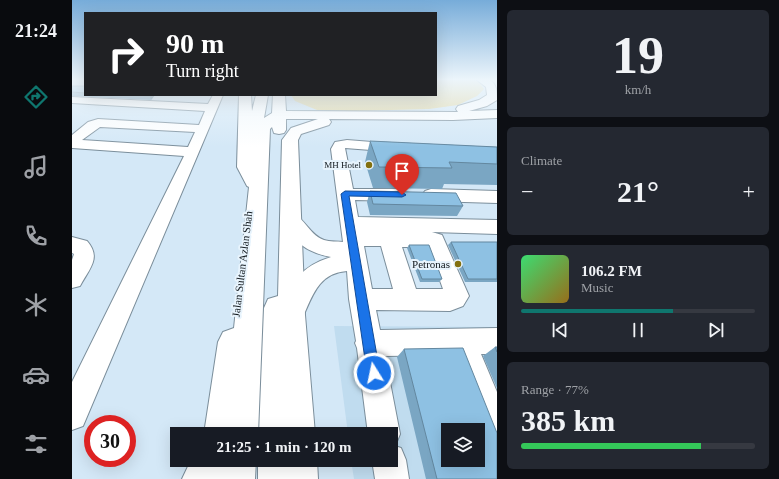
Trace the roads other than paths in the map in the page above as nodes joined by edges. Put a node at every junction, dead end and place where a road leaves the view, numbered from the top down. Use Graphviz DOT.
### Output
graph roads {
  1 [pos="108,102"];
  2 [pos="152,102"];
  3 [pos="176,102"];
  4 [pos="484,102"];
  5 [pos="149,105"];
  6 [pos="271,108"];
  7 [pos="205,109"];
  8 [pos="172,110"];
  9 [pos="497,114"];
  10 [pos="336,118"];
  11 [pos="392,119"];
  12 [pos="497,120"];
  13 [pos="497,126"];
  14 [pos="72,143"];
  15 [pos="411,149"];
  16 [pos="193,152"];
  17 [pos="344,186"];
  18 [pos="473,196"];
  19 [pos="497,197"];
  20 [pos="290,219"];
  21 [pos="496,231"];
  22 [pos="389,239"];
  23 [pos="434,240"];
  24 [pos="353,244"];
  25 [pos="72,245"];
  26 [pos="72,279"];
  27 [pos="362,299"];
  28 [pos="408,300"];
  29 [pos="291,315"];
  30 [pos="462,341"];
  31 [pos="497,341"];
  32 [pos="368,343"];
  33 [pos="72,415"];
  34 [pos="223,427"];
  35 [pos="241,427"];
  36 [pos="277,427"];
  37 [pos="297,427"];
  38 [pos="383,427"];
  39 [pos="497,429"];
  40 [pos="207,467"];
  41 [pos="220,467"];
  42 [pos="237,467"];
  43 [pos="277,467"];
  44 [pos="298,467"];
  45 [pos="390,467"];
  46 [pos="199,479"];
  47 [pos="219,479"];
  48 [pos="236,479"];
  49 [pos="277,479"];
  50 [pos="299,479"];
  51 [pos="392,479"];
  1 -- 5 [label="street"];
  2 -- 5 [label="street"];
  3 -- 8 [label="street"];
  4 -- 11 [label="main road"];
  5 -- 8 [label="street"];
  6 -- 10 [label="main road"];
  6 -- 10 [label="main road"];
  6 -- 34 [label="main road, Jalan Sultan Azlan Shah"];
  6 -- 35 [label="main road"];
  6 -- 36 [label="main road"];
  7 -- 8 [label="street"];
  7 -- 8 [label="street"];
  7 -- 14 [label="street"];
  7 -- 16 [label="street"];
  9 -- 11 [label="main road"];
  10 -- 11 [label="main road"];
  10 -- 20 [label="main road"];
  11 -- 12 [label="main road"];
  11 -- 13 [label="main road"];
  14 -- 16 [label="street"];
  15 -- 17 [label="street"];
  16 -- 33 [label="street"];
  17 -- 18 [label="street"];
  17 -- 24 [label="street"];
  18 -- 19 [label="street"];
  18 -- 21 [label="street"];
  20 -- 24 [label="street"];
  20 -- 29 [label="main road"];
  21 -- 23 [label="street"];
  21 -- 24 [label="street"];
  22 -- 23 [label="street"];
  22 -- 24 [label="street"];
  22 -- 28 [label="street"];
  23 -- 28 [label="street"];
  24 -- 27 [label="street"];
  24 -- 29 [label="street"];
  25 -- 26 [label="street"];
  27 -- 28 [label="street"];
  27 -- 32 [label="street"];
  29 -- 37 [label="main road"];
  30 -- 31 [label="street"];
  30 -- 32 [label="street"];
  30 -- 39 [label="street"];
  32 -- 38 [label="street"];
  40 -- 46 [label="street"];
  41 -- 47 [label="main road"];
  42 -- 48 [label="main road"];
  43 -- 49 [label="main road"];
  44 -- 50 [label="main road"];
  45 -- 51 [label="street"];
}
